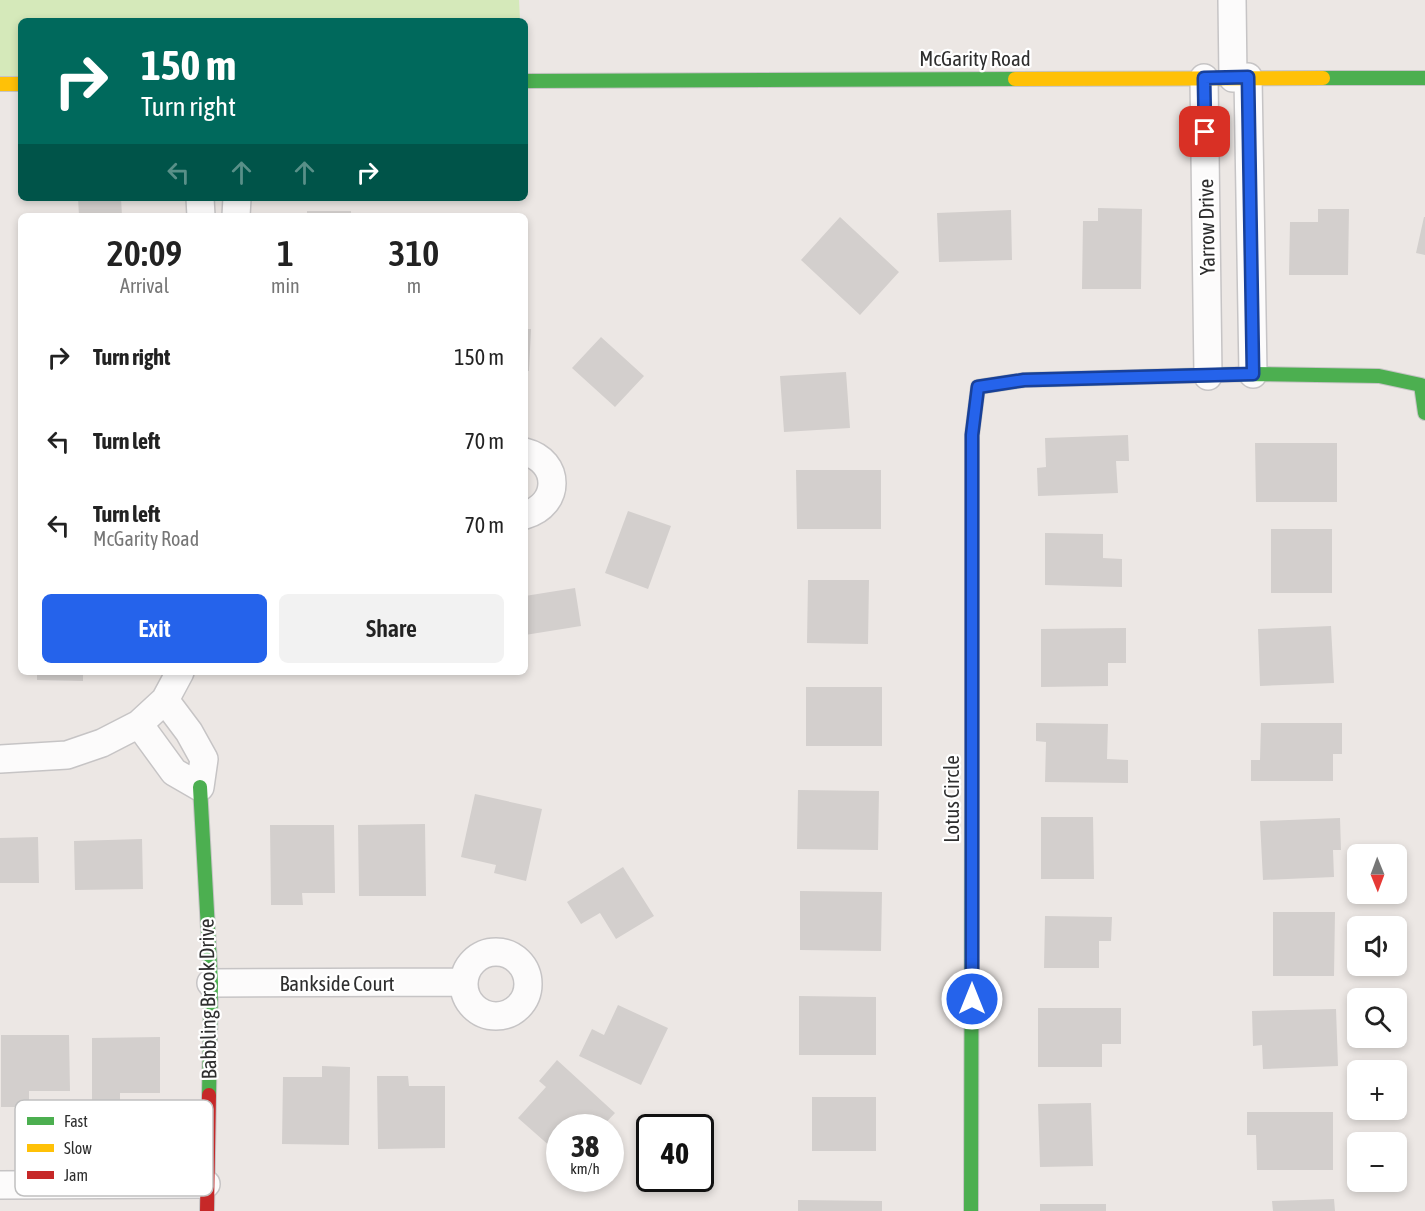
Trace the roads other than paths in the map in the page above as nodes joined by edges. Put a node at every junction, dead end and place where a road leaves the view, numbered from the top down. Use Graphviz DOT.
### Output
graph roads {
  1 [pos="1232,0"];
  2 [pos="1204,78"];
  3 [pos="1241,78"];
  4 [pos="1425,78"];
  5 [pos="528,81"];
  6 [pos="0,84"];
  7 [pos="18,84"];
  8 [pos="1253,374"];
  9 [pos="1208,376"];
  10 [pos="1425,413"];
  11 [pos="528,453"];
  12 [pos="528,514"];
  13 [pos="178,675"];
  14 [pos="165,700"];
  15 [pos="139,724"];
  16 [pos="0,759"];
  17 [pos="200,787"];
  18 [pos="462,982"];
  19 [pos="211,983"];
  20 [pos="208,1100"];
  21 [pos="0,1185"];
  22 [pos="15,1185"];
  23 [pos="206,1196"];
  24 [pos="207,1211"];
  25 [pos="971,1211"];
  1 -- 3 [label="street"];
  2 -- 3 [label="street, McGarity Road"];
  2 -- 5 [label="street, McGarity Road"];
  2 -- 9 [label="street, Yarrow Drive"];
  3 -- 4 [label="street, McGarity Road"];
  3 -- 8 [label="street"];
  6 -- 7 [label="street"];
  8 -- 9 [label="street"];
  8 -- 10 [label="street"];
  9 -- 25 [label="street, Lotus Circle"];
  11 -- 12 [label="street"];
  13 -- 14 [label="street"];
  14 -- 15 [label="street"];
  14 -- 17 [label="street, Babbling Brook Drive"];
  15 -- 16 [label="street"];
  15 -- 17 [label="street"];
  17 -- 19 [label="street, Babbling Brook Drive"];
  18 -- 19 [label="street, Bankside Court"];
  19 -- 20 [label="street, Babbling Brook Drive"];
  21 -- 22 [label="street"];
  23 -- 24 [label="street, Babbling Brook Drive"];
}
